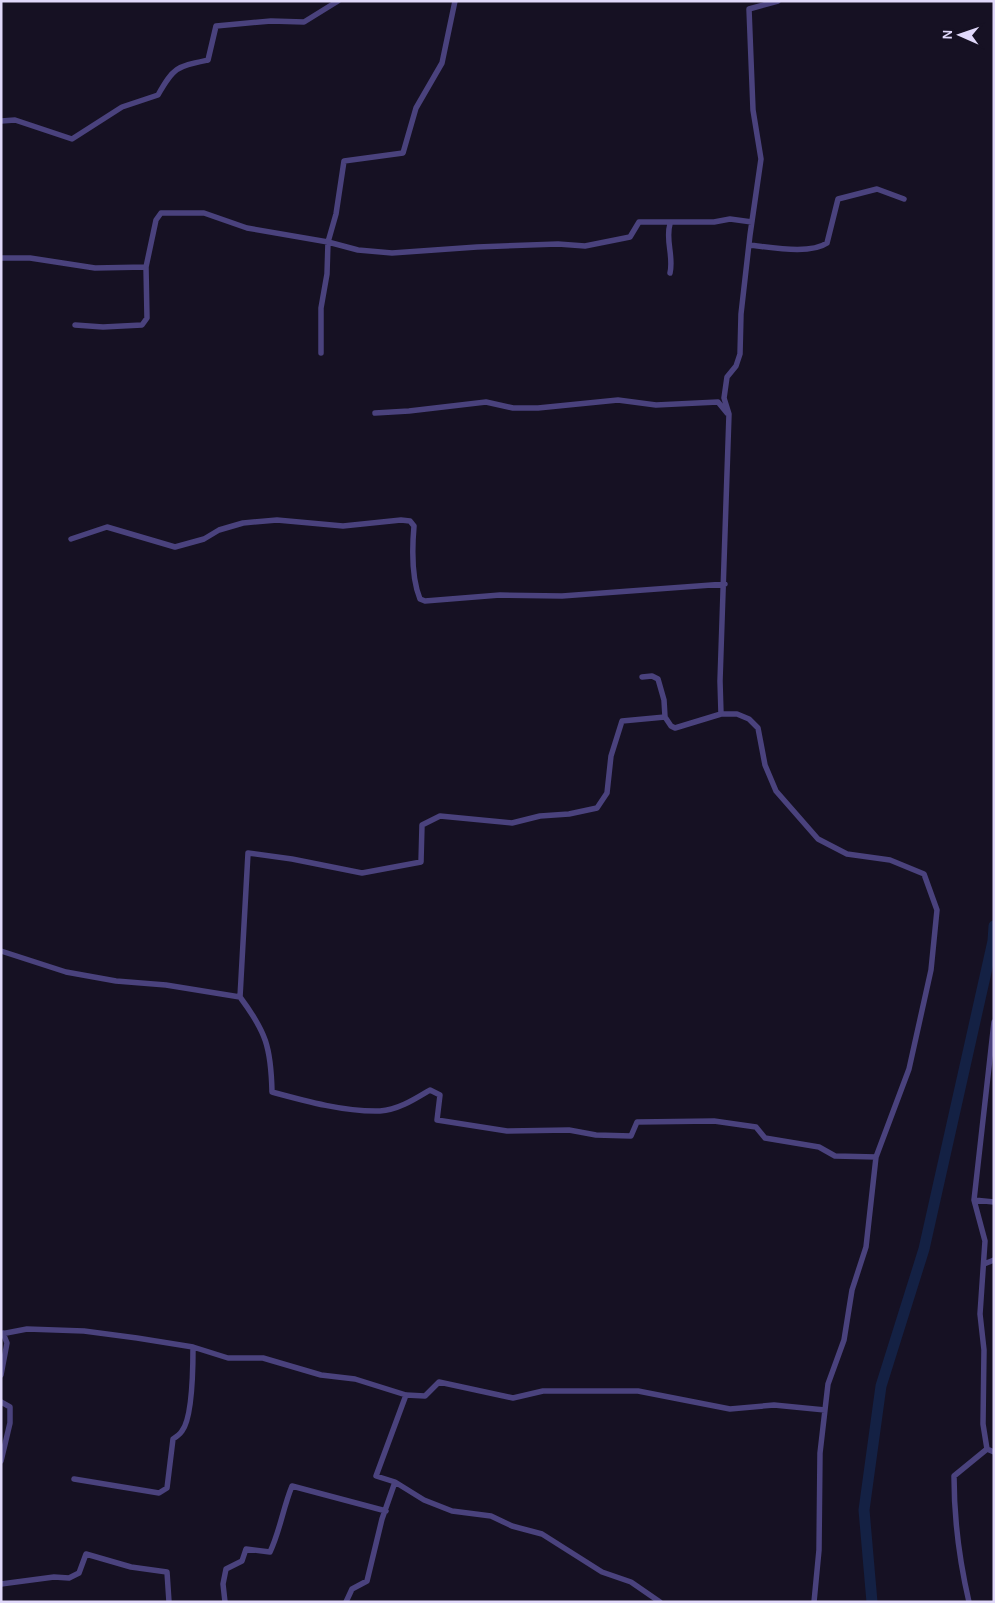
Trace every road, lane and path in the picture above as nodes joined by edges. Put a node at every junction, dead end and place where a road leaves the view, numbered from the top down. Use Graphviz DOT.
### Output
graph roads {
  1 [pos="338,1"];
  2 [pos="455,1"];
  3 [pos="778,1"];
  4 [pos="1,121"];
  5 [pos="904,199"];
  6 [pos="752,222"];
  7 [pos="670,224"];
  8 [pos="328,242"];
  9 [pos="749,245"];
  10 [pos="1,258"];
  11 [pos="146,268"];
  12 [pos="670,273"];
  13 [pos="75,325"];
  14 [pos="321,353"];
  15 [pos="375,412"];
  16 [pos="729,414"];
  17 [pos="71,539"];
  18 [pos="725,584"];
  19 [pos="642,677"];
  20 [pos="721,714"];
  21 [pos="665,717"];
  22 [pos="1,951"];
  23 [pos="240,996"];
  24 [pos="994,1022"];
  25 [pos="876,1157"];
  26 [pos="974,1200"];
  27 [pos="994,1202"];
  28 [pos="994,1260"];
  29 [pos="984,1264"];
  30 [pos="2,1334"];
  31 [pos="193,1347"];
  32 [pos="1,1375"];
  33 [pos="406,1395"];
  34 [pos="1,1402"];
  35 [pos="825,1410"];
  36 [pos="991,1450"];
  37 [pos="1,1461"];
  38 [pos="74,1479"];
  39 [pos="395,1482"];
  40 [pos="386,1510"];
  41 [pos="1,1584"];
  42 [pos="169,1602"];
  43 [pos="225,1602"];
  44 [pos="346,1602"];
  45 [pos="660,1602"];
  46 [pos="814,1602"];
  47 [pos="969,1602"];
  1 -- 4 [label="street"];
  2 -- 8 [label="street"];
  3 -- 6 [label="street"];
  5 -- 9 [label="street"];
  6 -- 7 [label="street"];
  6 -- 9 [label="street"];
  7 -- 8 [label="street"];
  7 -- 12 [label="street"];
  8 -- 11 [label="street"];
  8 -- 14 [label="street"];
  9 -- 16 [label="street"];
  10 -- 11 [label="street"];
  11 -- 13 [label="street"];
  15 -- 16 [label="street"];
  16 -- 18 [label="street"];
  17 -- 18 [label="street"];
  18 -- 20 [label="street"];
  19 -- 21 [label="street"];
  20 -- 21 [label="street"];
  20 -- 25 [label="street"];
  21 -- 23 [label="street"];
  22 -- 23 [label="street"];
  23 -- 25 [label="street"];
  24 -- 26 [label="street"];
  25 -- 35 [label="street"];
  26 -- 27 [label="street"];
  26 -- 29 [label="street"];
  28 -- 29 [label="street"];
  29 -- 36 [label="street"];
  30 -- 31 [label="street"];
  30 -- 32 [label="street"];
  31 -- 33 [label="street"];
  31 -- 38 [label="street"];
  33 -- 35 [label="street"];
  33 -- 39 [label="street"];
  34 -- 37 [label="street"];
  35 -- 46 [label="street"];
  36 -- 47 [label="street"];
  39 -- 40 [label="street"];
  39 -- 45 [label="street"];
  40 -- 43 [label="street"];
  40 -- 44 [label="street"];
  41 -- 42 [label="street"];
}
